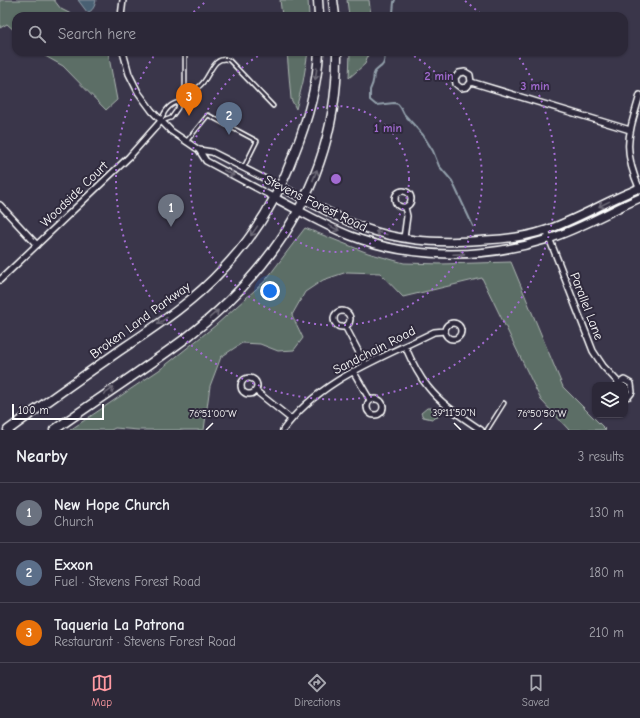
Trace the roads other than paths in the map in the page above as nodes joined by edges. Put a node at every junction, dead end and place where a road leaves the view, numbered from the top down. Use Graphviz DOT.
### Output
graph roads {
  1 [pos="123,0"];
  2 [pos="318,0"];
  3 [pos="333,0"];
  4 [pos="121,12"];
  5 [pos="319,12"];
  6 [pos="334,12"];
  7 [pos="124,56"];
  8 [pos="185,56"];
  9 [pos="319,56"];
  10 [pos="337,56"];
  11 [pos="471,82"];
  12 [pos="184,89"];
  13 [pos="640,95"];
  14 [pos="179,102"];
  15 [pos="273,106"];
  16 [pos="161,121"];
  17 [pos="630,130"];
  18 [pos="186,142"];
  19 [pos="199,150"];
  20 [pos="244,168"];
  21 [pos="281,187"];
  22 [pos="640,188"];
  23 [pos="275,198"];
  24 [pos="640,198"];
  25 [pos="304,200"];
  26 [pos="0,205"];
  27 [pos="405,207"];
  28 [pos="299,210"];
  29 [pos="546,230"];
  30 [pos="404,238"];
  31 [pos="549,239"];
  32 [pos="37,245"];
  33 [pos="0,280"];
  34 [pos="345,326"];
  35 [pos="445,331"];
  36 [pos="405,346"];
  37 [pos="365,364"];
  38 [pos="353,371"];
  39 [pos="616,382"];
  40 [pos="628,383"];
  41 [pos="256,391"];
  42 [pos="628,396"];
  43 [pos="370,400"];
  44 [pos="504,403"];
  45 [pos="291,419"];
  46 [pos="8,430"];
  47 [pos="54,430"];
  48 [pos="283,430"];
  49 [pos="481,430"];
  50 [pos="487,430"];
  1 -- 4 [label="street"];
  2 -- 5 [label="main road"];
  3 -- 6 [label="main road"];
  7 -- 16 [label="street, Stevens Forest Road"];
  8 -- 12 [label="lane"];
  9 -- 21 [label="main road, Broken Land Parkway, one-way"];
  25 -- 10 [label="main road, one-way"];
  11 -- 17 [label="street"];
  12 -- 14 [label="lane"];
  12 -- 15 [label="lane"];
  13 -- 17 [label="street"];
  14 -- 16 [label="lane"];
  14 -- 16 [label="lane"];
  16 -- 18 [label="street, Stevens Forest Road"];
  16 -- 32 [label="street, Woodside Court"];
  17 -- 22 [label="street"];
  18 -- 19 [label="street, Stevens Forest Road"];
  18 -- 20 [label="lane"];
  19 -- 20 [label="street, Stevens Forest Road"];
  19 -- 23 [label="street, Stevens Forest Road, one-way"];
  20 -- 21 [label="street, Stevens Forest Road"];
  21 -- 23 [label="main road, Broken Land Parkway"];
  21 -- 25 [label="street, Stevens Forest Road"];
  22 -- 29 [label="street, Stevens Forest Road, one-way"];
  23 -- 28 [label="street, Stevens Forest Road"];
  23 -- 46 [label="main road, Broken Land Parkway, one-way"];
  24 -- 31 [label="street, Stevens Forest Road"];
  25 -- 28 [label="main road"];
  30 -- 25 [label="street, Stevens Forest Road, one-way"];
  26 -- 32 [label="street"];
  27 -- 30 [label="street"];
  28 -- 31 [label="street, Stevens Forest Road, one-way"];
  47 -- 28 [label="main road, one-way"];
  29 -- 30 [label="street, Stevens Forest Road"];
  29 -- 31 [label="street, Parallel Lane"];
  31 -- 39 [label="street, Parallel Lane"];
  32 -- 33 [label="street, Woodside Court"];
  34 -- 37 [label="street"];
  35 -- 36 [label="street, Sandchain Road"];
  36 -- 37 [label="street, Sandchain Road"];
  36 -- 49 [label="street"];
  37 -- 38 [label="street, Sandchain Road"];
  38 -- 43 [label="street"];
  38 -- 45 [label="street, Sandchain Road"];
  40 -- 42 [label="street, Parallel Lane"];
  41 -- 45 [label="street"];
  44 -- 50 [label="lane"];
  45 -- 48 [label="street, Sandchain Road"];
}
